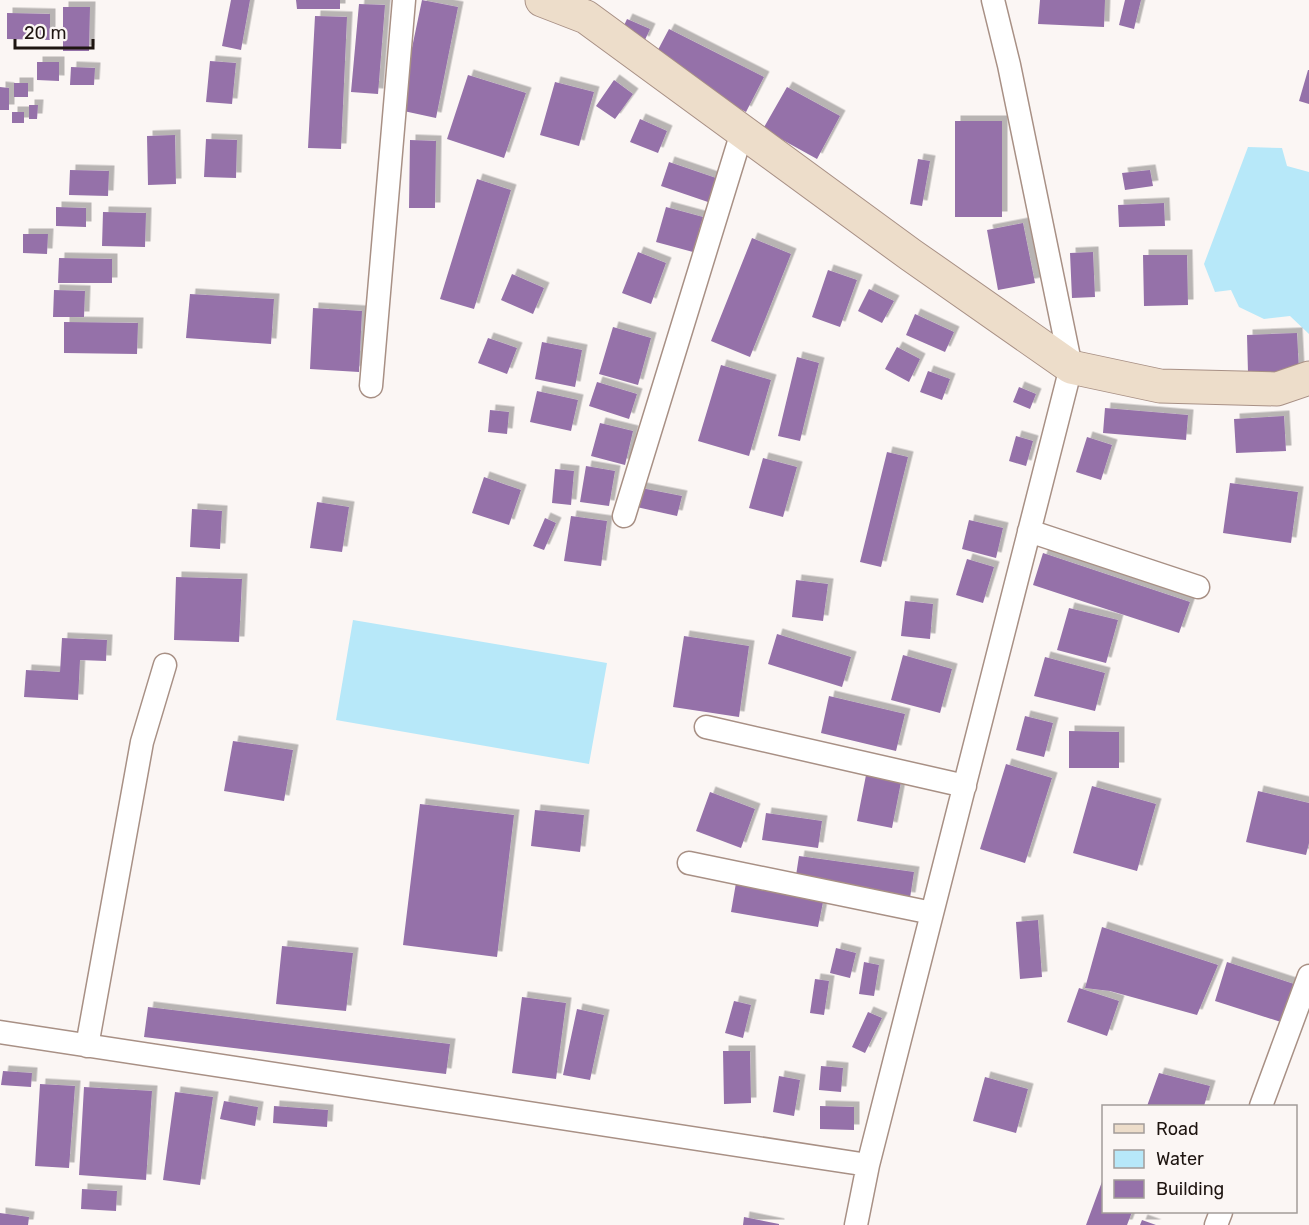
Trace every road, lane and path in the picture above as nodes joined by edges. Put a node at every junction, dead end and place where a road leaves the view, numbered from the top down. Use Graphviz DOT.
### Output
graph roads {
  1 [pos="404,0"];
  2 [pos="542,0"];
  3 [pos="993,0"];
  4 [pos="587,9"];
  5 [pos="742,132"];
  6 [pos="1071,367"];
  7 [pos="1309,378"];
  8 [pos="371,386"];
  9 [pos="624,516"];
  10 [pos="1029,531"];
  11 [pos="1198,587"];
  12 [pos="165,665"];
  13 [pos="706,727"];
  14 [pos="965,786"];
  15 [pos="689,863"];
  16 [pos="932,913"];
  17 [pos="1309,976"];
  18 [pos="0,1032"];
  19 [pos="87,1046"];
  20 [pos="1263,1105"];
  21 [pos="868,1165"];
  22 [pos="856,1225"];
  1 -- 8 [label="street"];
  2 -- 4 [label="main road"];
  3 -- 6 [label="street"];
  4 -- 5 [label="main road"];
  5 -- 6 [label="main road"];
  5 -- 9 [label="street"];
  6 -- 7 [label="main road"];
  6 -- 10 [label="street"];
  10 -- 11 [label="street"];
  10 -- 14 [label="street"];
  12 -- 19 [label="street"];
  13 -- 14 [label="street"];
  14 -- 16 [label="street"];
  15 -- 16 [label="street"];
  16 -- 21 [label="street"];
  17 -- 20 [label="street"];
  18 -- 19 [label="street"];
  19 -- 21 [label="street"];
  21 -- 22 [label="street"];
}
